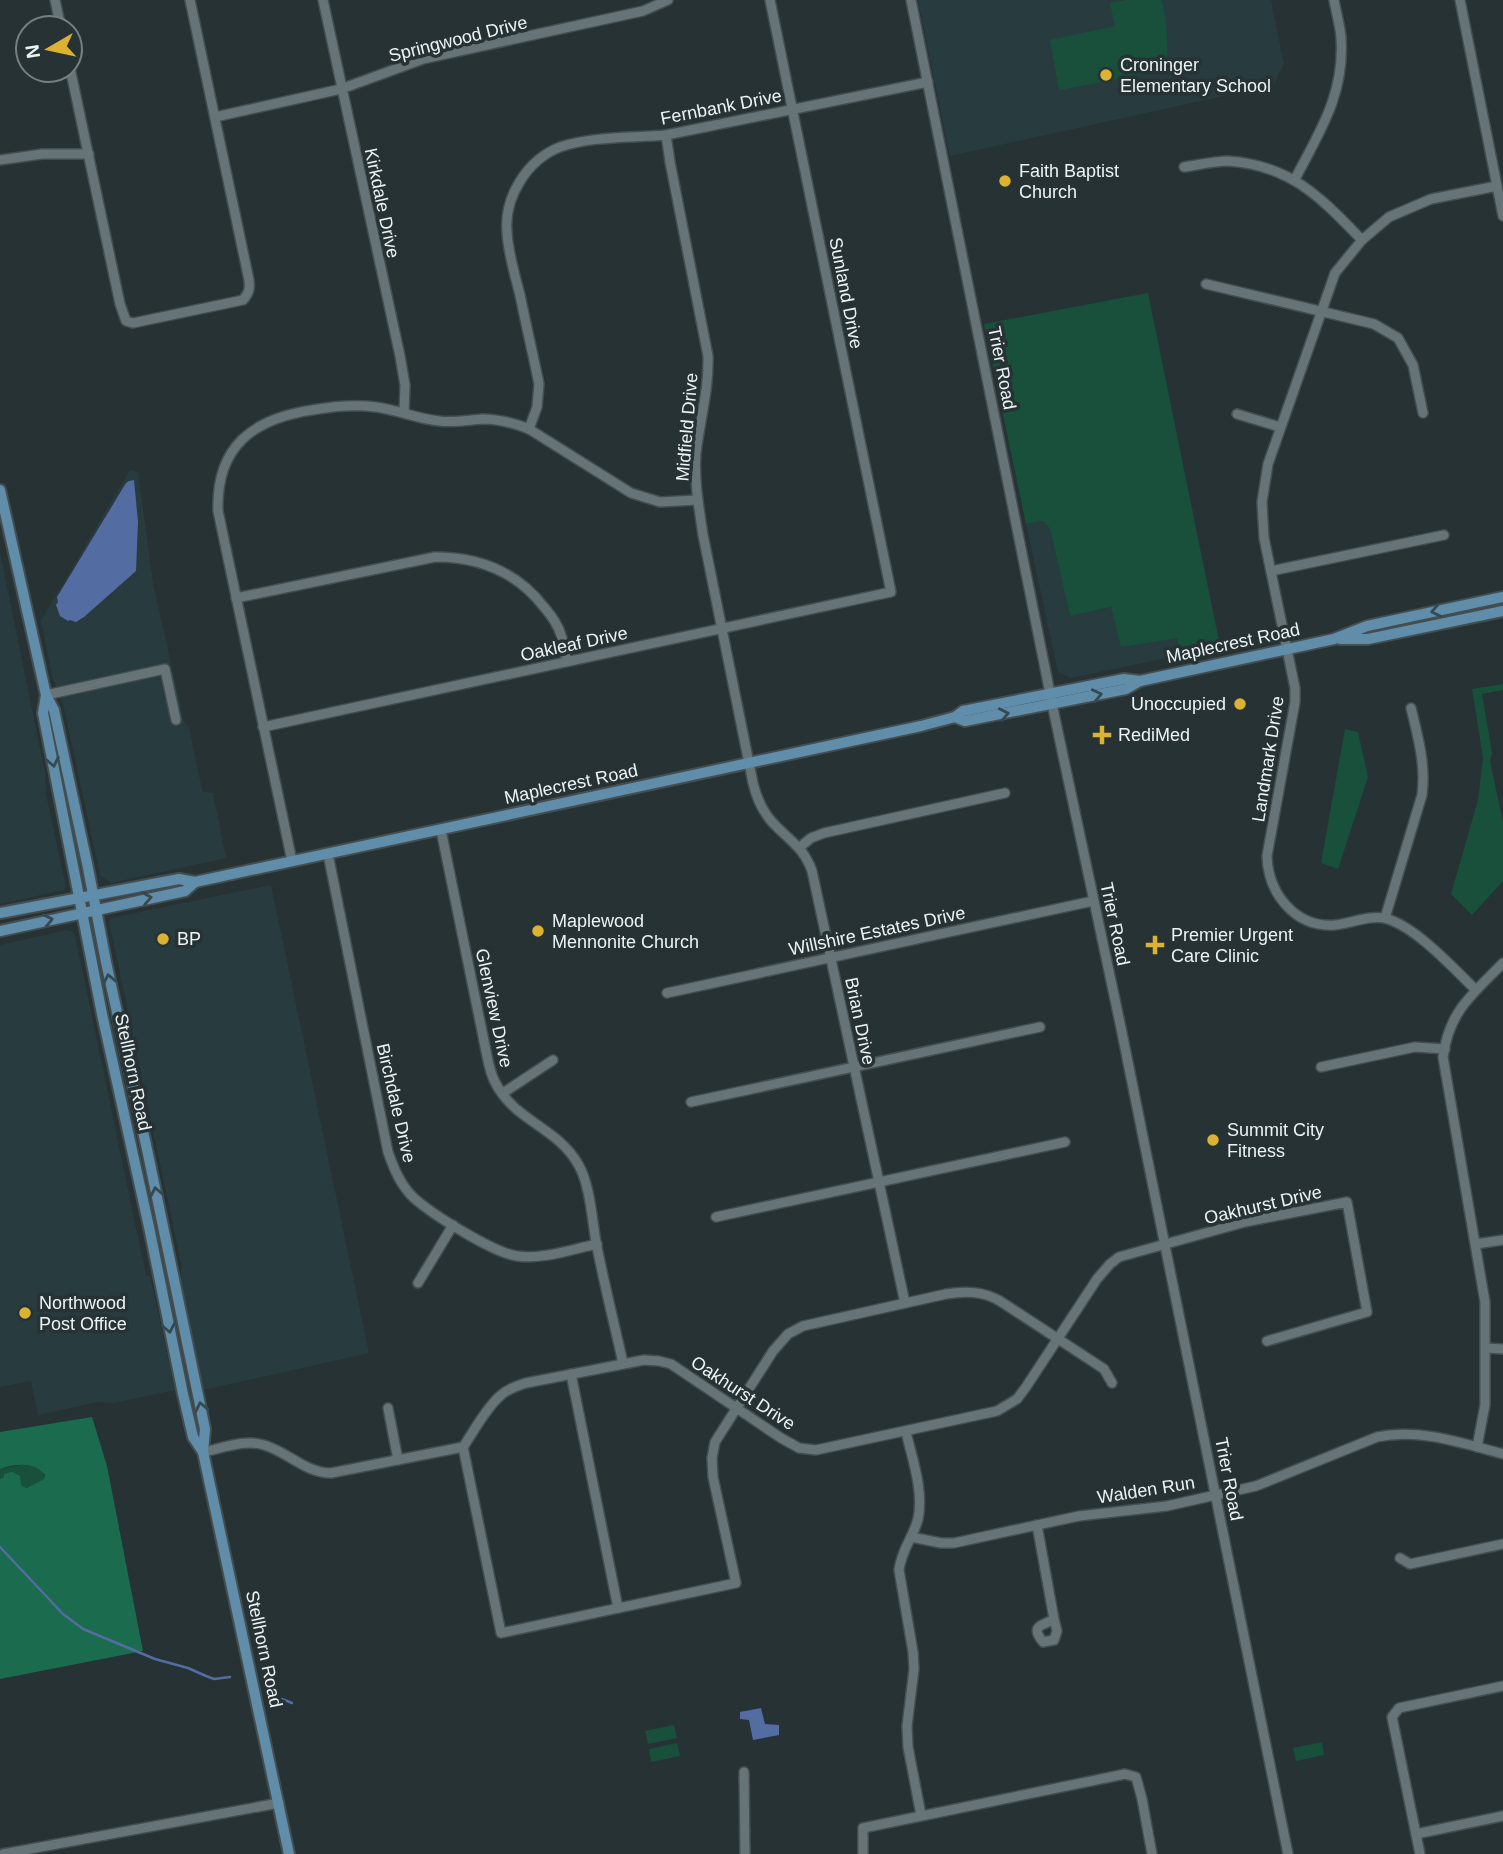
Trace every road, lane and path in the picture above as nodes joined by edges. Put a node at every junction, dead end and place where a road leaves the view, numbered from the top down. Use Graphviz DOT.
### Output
graph roads {
  1 [pos="190,0"];
  2 [pos="323,0"];
  3 [pos="668,0"];
  4 [pos="770,0"];
  5 [pos="911,0"];
  6 [pos="1334,0"];
  7 [pos="1460,0"];
  8 [pos="928,82"];
  9 [pos="74,84"];
  10 [pos="341,89"];
  11 [pos="793,110"];
  12 [pos="215,117"];
  13 [pos="666,135"];
  14 [pos="89,154"];
  15 [pos="0,160"];
  16 [pos="1184,167"];
  17 [pos="1295,179"];
  18 [pos="1497,186"];
  19 [pos="1503,216"];
  20 [pos="1362,240"];
  21 [pos="1206,284"];
  22 [pos="1321,311"];
  23 [pos="404,413"];
  24 [pos="1423,413"];
  25 [pos="1237,414"];
  26 [pos="1280,427"];
  27 [pos="529,429"];
  28 [pos="0,491"];
  29 [pos="697,500"];
  30 [pos="1444,536"];
  31 [pos="1271,571"];
  32 [pos="891,592"];
  33 [pos="1503,597"];
  34 [pos="236,598"];
  35 [pos="1503,611"];
  36 [pos="723,629"];
  37 [pos="1334,639"];
  38 [pos="1287,649"];
  39 [pos="567,661"];
  40 [pos="1140,681"];
  41 [pos="1051,692"];
  42 [pos="46,695"];
  43 [pos="1053,705"];
  44 [pos="1411,708"];
  45 [pos="955,717"];
  46 [pos="176,720"];
  47 [pos="263,727"];
  48 [pos="749,762"];
  49 [pos="1005,793"];
  50 [pos="441,830"];
  51 [pos="800,847"];
  52 [pos="328,854"];
  53 [pos="292,862"];
  54 [pos="195,882"];
  55 [pos="93,895"];
  56 [pos="80,898"];
  57 [pos="1093,901"];
  58 [pos="96,909"];
  59 [pos="82,913"];
  60 [pos="0,914"];
  61 [pos="1385,918"];
  62 [pos="0,931"];
  63 [pos="831,957"];
  64 [pos="1503,963"];
  65 [pos="1476,990"];
  66 [pos="667,992"];
  67 [pos="1040,1027"];
  68 [pos="1445,1049"];
  69 [pos="553,1060"];
  70 [pos="854,1067"];
  71 [pos="1321,1067"];
  72 [pos="503,1093"];
  73 [pos="691,1102"];
  74 [pos="1065,1142"];
  75 [pos="879,1183"];
  76 [pos="716,1217"];
  77 [pos="453,1225"];
  78 [pos="1503,1240"];
  79 [pos="597,1244"];
  80 [pos="1165,1244"];
  81 [pos="1476,1244"];
  82 [pos="418,1283"];
  83 [pos="905,1303"];
  84 [pos="1058,1338"];
  85 [pos="1267,1341"];
  86 [pos="1486,1348"];
  87 [pos="1503,1349"];
  88 [pos="622,1363"];
  89 [pos="571,1374"];
  90 [pos="1112,1383"];
  91 [pos="388,1408"];
  92 [pos="737,1408"];
  93 [pos="906,1432"];
  94 [pos="463,1447"];
  95 [pos="1476,1447"];
  96 [pos="203,1452"];
  97 [pos="1503,1454"];
  98 [pos="398,1460"];
  99 [pos="1216,1495"];
  100 [pos="1037,1525"];
  101 [pos="911,1536"];
  102 [pos="1503,1544"];
  103 [pos="1400,1558"];
  104 [pos="618,1608"];
  105 [pos="1054,1619"];
  106 [pos="1503,1686"];
  107 [pos="744,1772"];
  108 [pos="279,1803"];
  109 [pos="921,1815"];
  110 [pos="1503,1816"];
  111 [pos="1416,1834"];
  112 [pos="3,1854"];
  113 [pos="289,1854"];
  114 [pos="745,1854"];
  115 [pos="863,1854"];
  116 [pos="1152,1854"];
  117 [pos="1288,1854"];
  118 [pos="1420,1854"];
  1 -- 12 [label="street"];
  2 -- 10 [label="street, Kirkdale Drive"];
  3 -- 10 [label="street, Springwood Drive"];
  4 -- 11 [label="street, Sunland Drive"];
  5 -- 8 [label="street, Trier Road"];
  6 -- 17 [label="street"];
  7 -- 18 [label="street"];
  8 -- 11 [label="street, Fernbank Drive"];
  8 -- 41 [label="street, Trier Road"];
  9 -- 14 [label="street"];
  10 -- 12 [label="street, Springwood Drive"];
  10 -- 23 [label="street, Kirkdale Drive"];
  11 -- 13 [label="street, Fernbank Drive"];
  11 -- 32 [label="street, Sunland Drive"];
  12 -- 14 [label="street"];
  13 -- 27 [label="street, Fernbank Drive"];
  13 -- 29 [label="street, Midfield Drive"];
  14 -- 15 [label="street"];
  16 -- 17 [label="street"];
  17 -- 20 [label="street"];
  18 -- 19 [label="street"];
  18 -- 20 [label="street, Landmark Drive"];
  20 -- 22 [label="street, Landmark Drive"];
  21 -- 22 [label="street"];
  22 -- 24 [label="street"];
  22 -- 26 [label="street, Landmark Drive"];
  23 -- 27 [label="street"];
  23 -- 34 [label="street"];
  25 -- 26 [label="street"];
  26 -- 31 [label="street, Landmark Drive"];
  27 -- 29 [label="street"];
  28 -- 42 [label="main road, Stellhorn Road"];
  29 -- 36 [label="street, Midfield Drive"];
  30 -- 31 [label="street"];
  31 -- 38 [label="street, Landmark Drive"];
  32 -- 36 [label="street, Oakleaf Drive"];
  33 -- 37 [label="main road, Maplecrest Road, one-way"];
  34 -- 39 [label="street"];
  34 -- 47 [label="street"];
  35 -- 37 [label="main road, Maplecrest Road"];
  36 -- 39 [label="street, Oakleaf Drive"];
  36 -- 48 [label="street, Midfield Drive"];
  37 -- 38 [label="main road, Maplecrest Road"];
  38 -- 40 [label="main road, Maplecrest Road"];
  38 -- 61 [label="street, Landmark Drive"];
  39 -- 47 [label="street, Oakleaf Drive"];
  40 -- 41 [label="main road, Maplecrest Road"];
  43 -- 40 [label="main road, Maplecrest Road, one-way"];
  41 -- 43 [label="street, Trier Road"];
  41 -- 45 [label="main road, Maplecrest Road"];
  42 -- 46 [label="street"];
  42 -- 55 [label="main road, Stellhorn Road"];
  42 -- 56 [label="main road, Stellhorn Road, one-way"];
  45 -- 43 [label="main road, Maplecrest Road, one-way"];
  43 -- 57 [label="street, Trier Road"];
  44 -- 61 [label="street"];
  45 -- 48 [label="main road, Maplecrest Road"];
  47 -- 53 [label="street"];
  48 -- 50 [label="main road, Maplecrest Road"];
  48 -- 51 [label="street, Brian Drive"];
  49 -- 51 [label="street"];
  50 -- 52 [label="main road, Maplecrest Road"];
  50 -- 72 [label="street, Glenview Drive"];
  51 -- 63 [label="street, Brian Drive"];
  52 -- 53 [label="main road, Maplecrest Road"];
  52 -- 77 [label="street, Birchdale Drive"];
  53 -- 54 [label="main road, Maplecrest Road"];
  54 -- 55 [label="main road, Maplecrest Road"];
  58 -- 54 [label="main road, Maplecrest Road, one-way"];
  55 -- 56 [label="main road, Maplecrest Road"];
  55 -- 58 [label="main road, Stellhorn Road"];
  56 -- 59 [label="main road, Stellhorn Road"];
  56 -- 60 [label="main road, Maplecrest Road"];
  57 -- 63 [label="street, Willshire Estates Drive"];
  57 -- 80 [label="street, Trier Road"];
  58 -- 59 [label="main road, Maplecrest Road"];
  96 -- 58 [label="main road, Stellhorn Road, one-way"];
  62 -- 59 [label="main road, Maplecrest Road, one-way"];
  59 -- 96 [label="main road, Stellhorn Road, one-way"];
  61 -- 65 [label="street"];
  63 -- 66 [label="street, Willshire Estates Drive"];
  63 -- 70 [label="street, Brian Drive"];
  64 -- 65 [label="street"];
  65 -- 68 [label="street"];
  67 -- 70 [label="street"];
  68 -- 71 [label="street"];
  68 -- 81 [label="street"];
  69 -- 72 [label="street"];
  70 -- 73 [label="street"];
  70 -- 75 [label="street, Brian Drive"];
  72 -- 79 [label="street, Glenview Drive"];
  74 -- 75 [label="street"];
  75 -- 76 [label="street"];
  75 -- 83 [label="street, Brian Drive"];
  77 -- 79 [label="street, Birchdale Drive"];
  77 -- 82 [label="street"];
  78 -- 81 [label="street"];
  79 -- 88 [label="street, Glenview Drive"];
  80 -- 84 [label="street, Oakhurst Drive"];
  80 -- 85 [label="street, Oakhurst Drive"];
  80 -- 99 [label="street, Trier Road"];
  81 -- 86 [label="street"];
  83 -- 84 [label="street"];
  83 -- 92 [label="street"];
  84 -- 90 [label="street"];
  84 -- 93 [label="street, Oakhurst Drive"];
  86 -- 87 [label="street"];
  86 -- 95 [label="street"];
  88 -- 89 [label="street, Oakhurst Drive"];
  88 -- 92 [label="street, Oakhurst Drive"];
  89 -- 94 [label="street, Oakhurst Drive"];
  89 -- 104 [label="street"];
  91 -- 98 [label="street"];
  92 -- 93 [label="street, Oakhurst Drive"];
  92 -- 104 [label="street"];
  93 -- 101 [label="street"];
  94 -- 98 [label="street"];
  94 -- 104 [label="street"];
  95 -- 97 [label="street, Walden Run"];
  95 -- 99 [label="street, Walden Run"];
  96 -- 98 [label="street"];
  96 -- 108 [label="main road, Stellhorn Road"];
  99 -- 100 [label="street, Walden Run"];
  99 -- 117 [label="street, Trier Road"];
  100 -- 101 [label="street, Walden Run"];
  100 -- 105 [label="street"];
  101 -- 109 [label="street"];
  102 -- 103 [label="street"];
  106 -- 111 [label="street"];
  107 -- 114 [label="street"];
  108 -- 112 [label="street"];
  108 -- 113 [label="main road, Stellhorn Road"];
  109 -- 115 [label="street"];
  109 -- 116 [label="street"];
  110 -- 111 [label="street"];
  111 -- 118 [label="street"];
}
